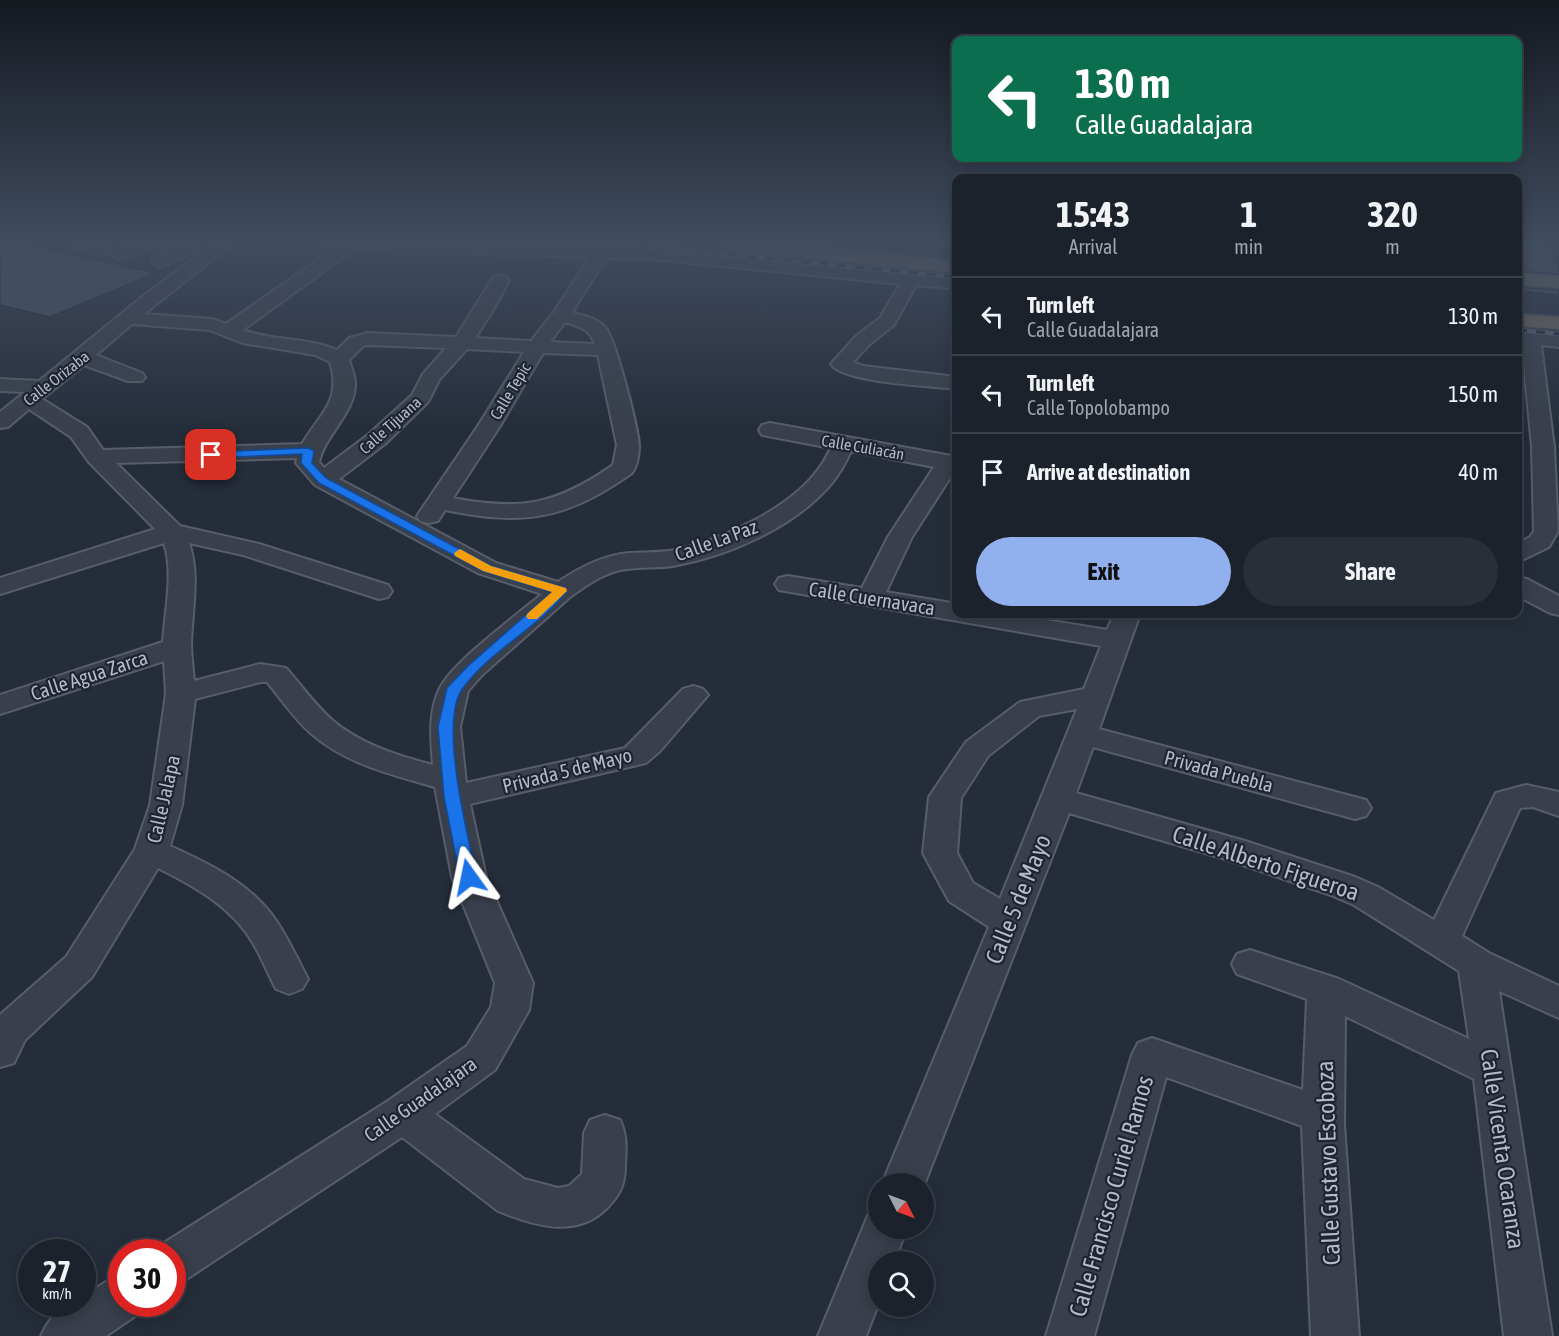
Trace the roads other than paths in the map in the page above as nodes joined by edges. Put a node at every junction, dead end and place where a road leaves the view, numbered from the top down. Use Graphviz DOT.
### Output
graph roads {
  1 [pos="143,306"];
  2 [pos="263,306"];
  3 [pos="486,306"];
  4 [pos="567,306"];
  5 [pos="895,306"];
  6 [pos="561,315"];
  7 [pos="128,318"];
  8 [pos="1522,320"];
  9 [pos="1559,323"];
  10 [pos="230,330"];
  11 [pos="1524,338"];
  12 [pos="1559,341"];
  13 [pos="462,344"];
  14 [pos="537,346"];
  15 [pos="607,350"];
  16 [pos="82,357"];
  17 [pos="339,358"];
  18 [pos="135,376"];
  19 [pos="952,382"];
  20 [pos="0,385"];
  21 [pos="34,393"];
  22 [pos="1549,406"];
  23 [pos="0,422"];
  24 [pos="770,430"];
  25 [pos="844,445"];
  26 [pos="308,451"];
  27 [pos="97,457"];
  28 [pos="952,464"];
  29 [pos="327,477"];
  30 [pos="439,502"];
  31 [pos="419,530"];
  32 [pos="172,532"];
  33 [pos="1539,547"];
  34 [pos="788,584"];
  35 [pos="0,586"];
  36 [pos="1522,587"];
  37 [pos="379,591"];
  38 [pos="561,591"];
  39 [pos="870,598"];
  40 [pos="1559,607"];
  41 [pos="952,611"];
  42 [pos="1017,618"];
  43 [pos="1122,627"];
  44 [pos="177,646"];
  45 [pos="181,694"];
  46 [pos="693,695"];
  47 [pos="1096,696"];
  48 [pos="0,705"];
  49 [pos="1083,734"];
  50 [pos="451,789"];
  51 [pos="1058,799"];
  52 [pos="1559,805"];
  53 [pos="1354,808"];
  54 [pos="151,851"];
  55 [pos="1009,922"];
  56 [pos="1441,942"];
  57 [pos="1476,963"];
  58 [pos="1250,964"];
  59 [pos="289,979"];
  60 [pos="1326,990"];
  61 [pos="1559,1003"];
  62 [pos="4,1039"];
  63 [pos="1493,1070"];
  64 [pos="403,1114"];
  65 [pos="1323,1116"];
  66 [pos="605,1133"];
  67 [pos="907,1173"];
  68 [pos="881,1239"];
  69 [pos="186,1254"];
  70 [pos="108,1307"];
  71 [pos="65,1336"];
  72 [pos="842,1336"];
  73 [pos="1070,1336"];
  74 [pos="1335,1336"];
  75 [pos="1528,1336"];
  1 -- 7 [label="street, Calle Orizaba"];
  2 -- 10 [label="street"];
  3 -- 13 [label="street, Calle Tijuana"];
  4 -- 6 [label="street, Calle Tepic"];
  5 -- 19 [label="street"];
  6 -- 14 [label="street, Calle Tepic"];
  6 -- 15 [label="street"];
  7 -- 10 [label="street"];
  7 -- 16 [label="street, Calle Orizaba"];
  8 -- 9 [label="highway"];
  10 -- 17 [label="street"];
  11 -- 12 [label="street"];
  11 -- 22 [label="street"];
  13 -- 14 [label="street"];
  13 -- 17 [label="street"];
  13 -- 29 [label="street, Calle Tijuana"];
  14 -- 15 [label="street"];
  14 -- 30 [label="street, Calle Tepic"];
  15 -- 30 [label="street"];
  16 -- 18 [label="street"];
  16 -- 21 [label="street, Calle Orizaba"];
  17 -- 26 [label="street"];
  20 -- 21 [label="street"];
  21 -- 23 [label="street, Calle Orizaba"];
  21 -- 27 [label="street, Calle Jalapa"];
  22 -- 33 [label="street"];
  24 -- 25 [label="street, Calle Culiacán"];
  25 -- 28 [label="street, Calle Culiacán"];
  25 -- 38 [label="street, Calle La Paz"];
  26 -- 27 [label="street"];
  26 -- 29 [label="street"];
  27 -- 32 [label="street, Calle Jalapa"];
  28 -- 39 [label="street"];
  29 -- 31 [label="street"];
  30 -- 31 [label="street, Calle Tepic"];
  31 -- 38 [label="street"];
  32 -- 35 [label="street"];
  32 -- 37 [label="street"];
  32 -- 44 [label="street, Calle Jalapa"];
  34 -- 39 [label="street, Calle Cuernavaca"];
  36 -- 40 [label="street"];
  38 -- 50 [label="street, Calle Guadalajara"];
  39 -- 41 [label="street, Calle Cuernavaca"];
  42 -- 43 [label="street"];
  43 -- 47 [label="street, Calle 5 de Mayo"];
  44 -- 45 [label="street, Calle Jalapa"];
  44 -- 48 [label="street, Calle Agua Zarca"];
  45 -- 50 [label="street"];
  45 -- 54 [label="street, Calle Jalapa"];
  46 -- 50 [label="street, Privada 5 de Mayo"];
  47 -- 49 [label="street, Calle 5 de Mayo"];
  47 -- 55 [label="street"];
  49 -- 51 [label="street, Calle 5 de Mayo"];
  49 -- 53 [label="street, Privada Puebla"];
  50 -- 64 [label="street, Calle Guadalajara"];
  51 -- 55 [label="street, Calle 5 de Mayo"];
  51 -- 56 [label="street, Calle Alberto Figueroa"];
  52 -- 56 [label="street"];
  54 -- 59 [label="street"];
  54 -- 62 [label="street, Calle Jalapa"];
  55 -- 67 [label="street, Calle 5 de Mayo"];
  56 -- 57 [label="street, Calle Alberto Figueroa"];
  57 -- 61 [label="street, Calle Alberto Figueroa"];
  57 -- 63 [label="street, Calle Vicenta Ocaranza"];
  58 -- 60 [label="street"];
  60 -- 63 [label="street"];
  60 -- 65 [label="street, Calle Gustavo Escoboza"];
  63 -- 75 [label="street, Calle Vicenta Ocaranza"];
  64 -- 66 [label="street"];
  64 -- 69 [label="street, Calle Guadalajara"];
  65 -- 73 [label="street, Calle Francisco Curiel Ramos"];
  65 -- 74 [label="street, Calle Gustavo Escoboza"];
  68 -- 72 [label="street"];
  70 -- 71 [label="street"];
}
